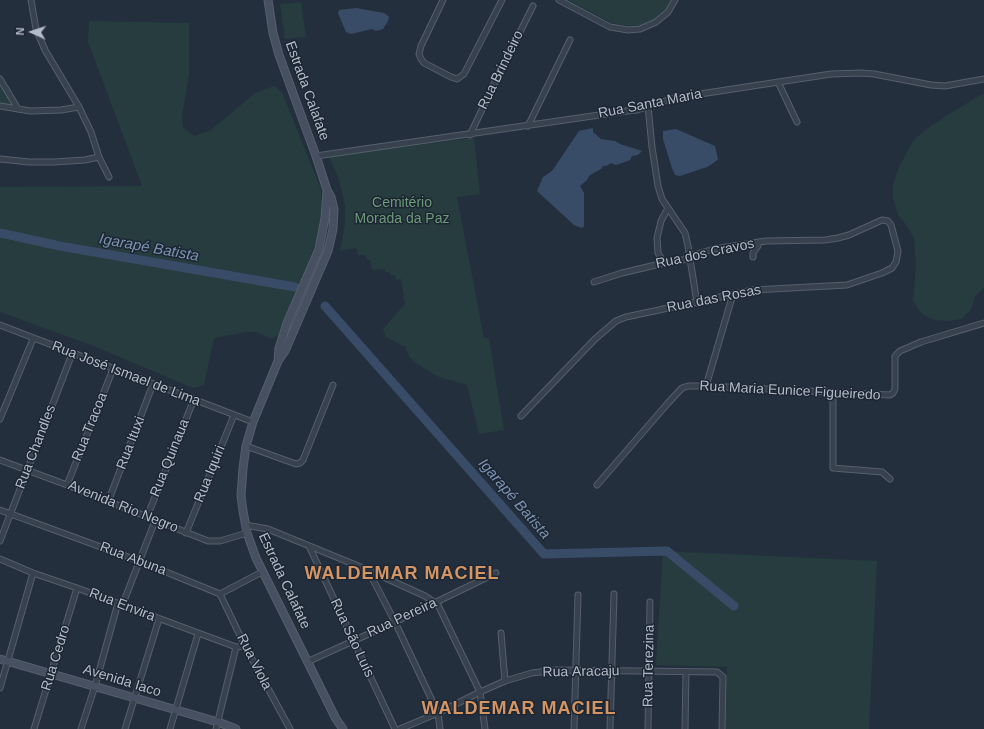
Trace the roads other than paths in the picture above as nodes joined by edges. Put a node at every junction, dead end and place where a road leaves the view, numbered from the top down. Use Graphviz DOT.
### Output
graph roads {
  1 [pos="31,0"];
  2 [pos="268,0"];
  3 [pos="443,0"];
  4 [pos="502,0"];
  5 [pos="559,0"];
  6 [pos="675,0"];
  7 [pos="532,6"];
  8 [pos="570,40"];
  9 [pos="984,79"];
  10 [pos="0,80"];
  11 [pos="778,82"];
  12 [pos="0,106"];
  13 [pos="648,106"];
  14 [pos="79,107"];
  15 [pos="18,109"];
  16 [pos="797,122"];
  17 [pos="528,126"];
  18 [pos="470,135"];
  19 [pos="316,156"];
  20 [pos="99,157"];
  21 [pos="0,159"];
  22 [pos="108,177"];
  23 [pos="327,190"];
  24 [pos="668,208"];
  25 [pos="886,220"];
  26 [pos="758,242"];
  27 [pos="690,256"];
  28 [pos="753,257"];
  29 [pos="664,263"];
  30 [pos="594,282"];
  31 [pos="733,294"];
  32 [pos="697,303"];
  33 [pos="984,323"];
  34 [pos="0,325"];
  35 [pos="33,339"];
  36 [pos="72,354"];
  37 [pos="278,361"];
  38 [pos="113,369"];
  39 [pos="153,384"];
  40 [pos="333,385"];
  41 [pos="706,386"];
  42 [pos="833,392"];
  43 [pos="194,399"];
  44 [pos="234,415"];
  45 [pos="521,416"];
  46 [pos="0,419"];
  47 [pos="253,422"];
  48 [pos="246,446"];
  49 [pos="0,460"];
  50 [pos="27,470"];
  51 [pos="890,479"];
  52 [pos="67,485"];
  53 [pos="598,485"];
  54 [pos="108,502"];
  55 [pos="0,510"];
  56 [pos="11,513"];
  57 [pos="146,517"];
  58 [pos="155,521"];
  59 [pos="245,525"];
  60 [pos="186,532"];
  61 [pos="246,533"];
  62 [pos="0,541"];
  63 [pos="309,546"];
  64 [pos="0,559"];
  65 [pos="139,561"];
  66 [pos="368,570"];
  67 [pos="262,572"];
  68 [pos="33,573"];
  69 [pos="496,573"];
  70 [pos="77,588"];
  71 [pos="220,594"];
  72 [pos="614,594"];
  73 [pos="578,595"];
  74 [pos="650,602"];
  75 [pos="435,603"];
  76 [pos="120,604"];
  77 [pos="159,619"];
  78 [pos="395,622"];
  79 [pos="501,633"];
  80 [pos="198,634"];
  81 [pos="353,641"];
  82 [pos="245,646"];
  83 [pos="236,648"];
  84 [pos="0,659"];
  85 [pos="8,662"];
  86 [pos="307,662"];
  87 [pos="575,671"];
  88 [pos="611,671"];
  89 [pos="649,672"];
  90 [pos="686,672"];
  91 [pos="52,674"];
  92 [pos="505,681"];
  93 [pos="95,686"];
  94 [pos="0,688"];
  95 [pos="480,692"];
  96 [pos="134,698"];
  97 [pos="175,710"];
  98 [pos="438,713"];
  99 [pos="336,719"];
  100 [pos="217,725"];
  101 [pos="34,729"];
  102 [pos="81,729"];
  103 [pos="125,729"];
  104 [pos="170,729"];
  105 [pos="236,729"];
  106 [pos="290,729"];
  107 [pos="338,729"];
  108 [pos="343,729"];
  109 [pos="395,729"];
  110 [pos="400,729"];
  111 [pos="440,729"];
  112 [pos="485,729"];
  113 [pos="574,729"];
  114 [pos="610,729"];
  115 [pos="648,729"];
  116 [pos="685,729"];
  117 [pos="722,729"];
  1 -- 14 [label="street"];
  2 -- 19 [label="street, Estrada Calafate"];
  3 -- 4 [label="street"];
  5 -- 6 [label="street"];
  7 -- 18 [label="street, Rua Brindeiro"];
  8 -- 17 [label="street"];
  9 -- 11 [label="street, Rua Santa Maria"];
  10 -- 15 [label="street"];
  11 -- 13 [label="street, Rua Santa Maria"];
  11 -- 16 [label="street"];
  12 -- 15 [label="street"];
  13 -- 17 [label="street, Rua Santa Maria"];
  13 -- 24 [label="street"];
  14 -- 15 [label="street"];
  14 -- 20 [label="street"];
  17 -- 18 [label="street, Rua Santa Maria"];
  18 -- 19 [label="street, Rua Santa Maria"];
  19 -- 23 [label="street, Estrada Calafate"];
  20 -- 21 [label="street"];
  20 -- 22 [label="street"];
  23 -- 37 [label="street, Estrada Calafate"];
  23 -- 37 [label="street, Estrada Calafate"];
  24 -- 27 [label="street"];
  24 -- 29 [label="street"];
  25 -- 26 [label="street, Rua dos Cravos"];
  25 -- 31 [label="street, Rua das Rosas"];
  26 -- 27 [label="street, Rua dos Cravos"];
  26 -- 28 [label="street"];
  27 -- 29 [label="street, Rua dos Cravos"];
  27 -- 32 [label="street"];
  29 -- 30 [label="street, Rua dos Cravos"];
  31 -- 32 [label="street, Rua das Rosas"];
  31 -- 41 [label="street"];
  32 -- 45 [label="street, Rua das Rosas"];
  33 -- 42 [label="street, Rua Maria Eunice Figueiredo"];
  34 -- 35 [label="street, Rua José Ismael de Lima"];
  35 -- 36 [label="street, Rua José Ismael de Lima"];
  35 -- 46 [label="street"];
  36 -- 38 [label="street, Rua José Ismael de Lima"];
  36 -- 50 [label="street, Rua Chandles"];
  37 -- 47 [label="street, Estrada Calafate"];
  38 -- 39 [label="street, Rua José Ismael de Lima"];
  38 -- 52 [label="street, Rua Tracoa"];
  39 -- 43 [label="street, Rua José Ismael de Lima"];
  39 -- 54 [label="street, Rua Ituxi"];
  40 -- 48 [label="street"];
  41 -- 42 [label="street, Rua Maria Eunice Figueiredo"];
  41 -- 53 [label="street, Rua Maria Eunice Figueiredo"];
  42 -- 51 [label="street"];
  43 -- 44 [label="street, Rua José Ismael de Lima"];
  43 -- 57 [label="street, Rua Quinaua"];
  44 -- 47 [label="street, Rua José Ismael de Lima"];
  44 -- 60 [label="street, Rua Iquiri"];
  47 -- 48 [label="street, Estrada Calafate"];
  48 -- 59 [label="street, Estrada Calafate"];
  49 -- 50 [label="street, Avenida Rio Negro"];
  50 -- 52 [label="street, Avenida Rio Negro"];
  50 -- 56 [label="street, Rua Chandles"];
  52 -- 54 [label="street, Avenida Rio Negro"];
  54 -- 57 [label="street, Avenida Rio Negro"];
  55 -- 56 [label="street, Rua Abuna"];
  56 -- 62 [label="street, Rua Chandles"];
  56 -- 65 [label="street, Rua Abuna"];
  57 -- 58 [label="street, Avenida Rio Negro"];
  58 -- 60 [label="street, Avenida Rio Negro"];
  58 -- 65 [label="street"];
  59 -- 61 [label="street, Estrada Calafate"];
  59 -- 63 [label="street"];
  60 -- 61 [label="street, Avenida Rio Negro"];
  61 -- 67 [label="street, Estrada Calafate"];
  63 -- 66 [label="street"];
  63 -- 81 [label="street, Rua São Luís"];
  64 -- 68 [label="street, Rua Envira"];
  65 -- 71 [label="street, Rua Abuna"];
  65 -- 76 [label="street"];
  66 -- 75 [label="street"];
  66 -- 78 [label="street"];
  67 -- 71 [label="street"];
  67 -- 86 [label="street, Estrada Calafate"];
  68 -- 70 [label="street, Rua Envira"];
  68 -- 85 [label="street"];
  69 -- 75 [label="street, Rua Pereira"];
  70 -- 76 [label="street, Rua Envira"];
  70 -- 91 [label="street, Rua Cedro"];
  71 -- 82 [label="street, Rua Viola"];
  72 -- 88 [label="street"];
  73 -- 87 [label="street"];
  74 -- 89 [label="street, Rua Terezina"];
  75 -- 78 [label="street, Rua Pereira"];
  75 -- 95 [label="street"];
  76 -- 77 [label="street, Rua Envira"];
  76 -- 93 [label="street"];
  77 -- 80 [label="street, Rua Envira"];
  77 -- 96 [label="street"];
  78 -- 81 [label="street, Rua Pereira"];
  78 -- 98 [label="street"];
  79 -- 92 [label="street"];
  80 -- 83 [label="street, Rua Envira"];
  80 -- 97 [label="street"];
  81 -- 86 [label="street, Rua Pereira"];
  81 -- 109 [label="street, Rua São Luís"];
  82 -- 83 [label="street"];
  82 -- 106 [label="street, Rua Viola"];
  83 -- 100 [label="street"];
  84 -- 85 [label="street, Avenida Iaco"];
  85 -- 91 [label="street, Avenida Iaco"];
  85 -- 94 [label="street"];
  86 -- 99 [label="street, Estrada Calafate"];
  87 -- 88 [label="street, Rua Aracaju"];
  87 -- 92 [label="street, Rua Aracaju"];
  87 -- 113 [label="street"];
  88 -- 89 [label="street, Rua Aracaju"];
  88 -- 114 [label="street"];
  89 -- 90 [label="street, Rua Aracaju"];
  89 -- 115 [label="street, Rua Terezina"];
  90 -- 116 [label="street"];
  90 -- 117 [label="street, Rua Aracaju"];
  91 -- 93 [label="street, Avenida Iaco"];
  91 -- 101 [label="street, Rua Cedro"];
  92 -- 95 [label="street, Rua Aracaju"];
  93 -- 96 [label="street, Avenida Iaco"];
  93 -- 102 [label="street"];
  95 -- 98 [label="street, Rua Aracaju"];
  95 -- 112 [label="street"];
  96 -- 97 [label="street, Avenida Iaco"];
  96 -- 103 [label="street"];
  97 -- 100 [label="street, Avenida Iaco"];
  97 -- 104 [label="street"];
  98 -- 110 [label="street, Rua Aracaju"];
  98 -- 111 [label="street"];
  99 -- 107 [label="street, Estrada Calafate"];
  99 -- 108 [label="street, Estrada Calafate"];
  100 -- 105 [label="street, Avenida Iaco"];
}
